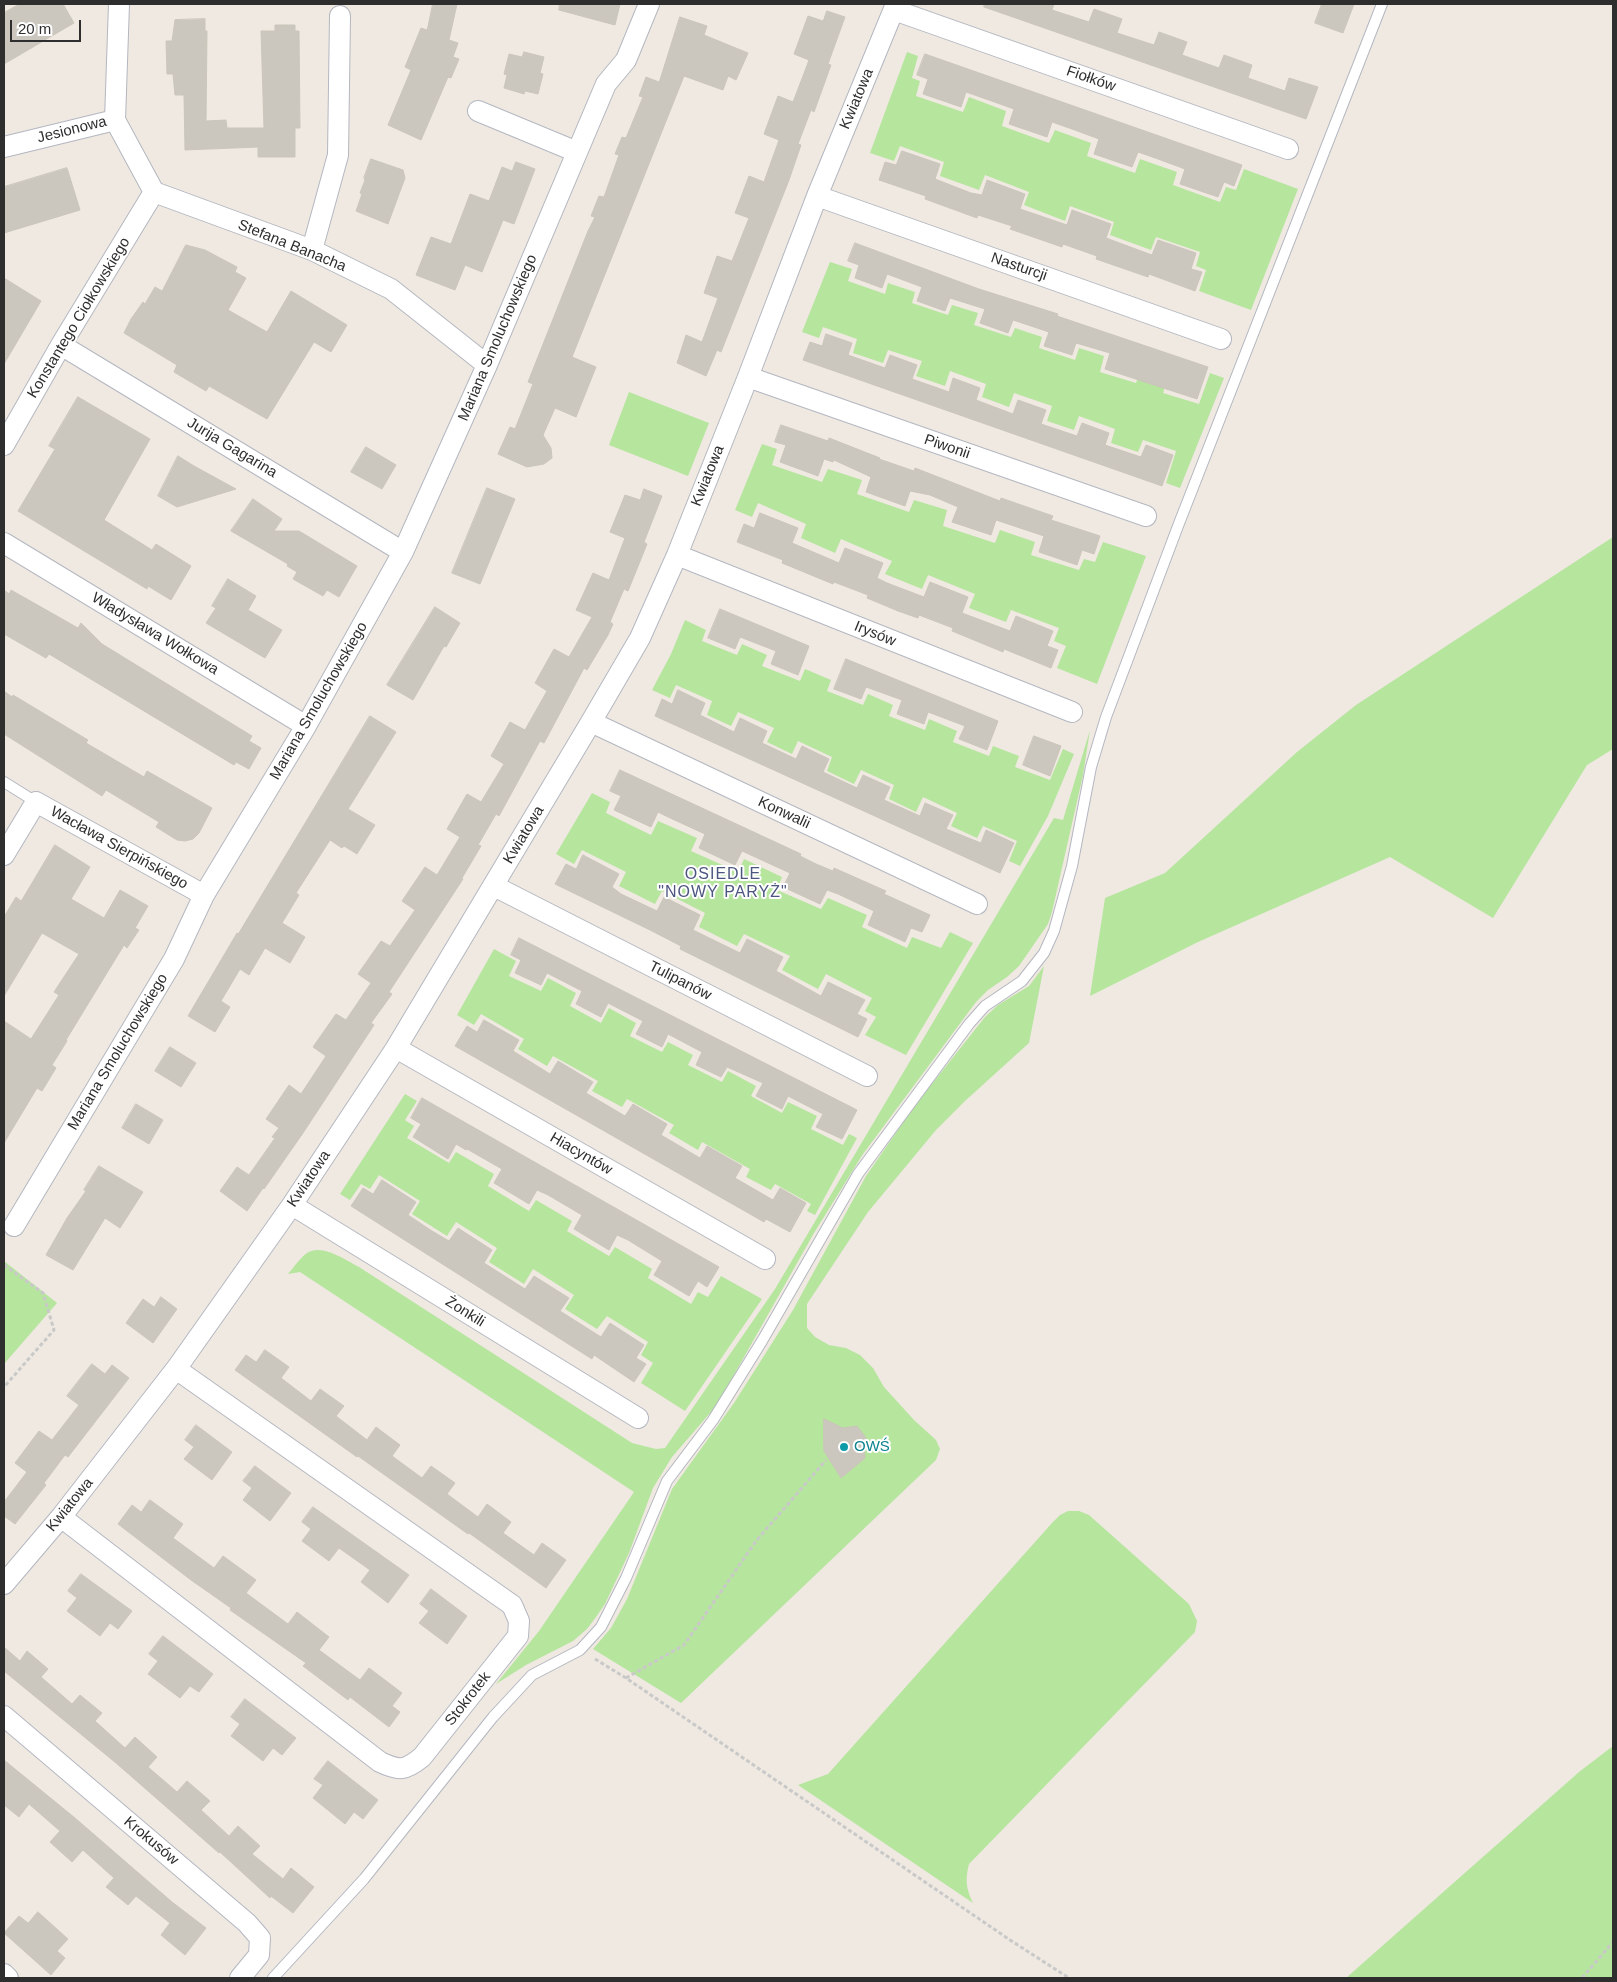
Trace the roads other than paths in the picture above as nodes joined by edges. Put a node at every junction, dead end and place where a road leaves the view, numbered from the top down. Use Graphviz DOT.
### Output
graph roads {
  1 [pos="119,4"];
  2 [pos="649,4"];
  3 [pos="1382,4"];
  4 [pos="895,7"];
  5 [pos="340,16"];
  6 [pos="478,110"];
  7 [pos="115,120"];
  8 [pos="4,147"];
  9 [pos="1288,149"];
  10 [pos="577,152"];
  11 [pos="154,192"];
  12 [pos="817,196"];
  13 [pos="312,250"];
  14 [pos="1221,339"];
  15 [pos="61,346"];
  16 [pos="487,365"];
  17 [pos="748,377"];
  18 [pos="4,445"];
  19 [pos="1146,516"];
  20 [pos="4,543"];
  21 [pos="403,552"];
  22 [pos="677,555"];
  23 [pos="1072,712"];
  24 [pos="591,722"];
  25 [pos="306,726"];
  26 [pos="4,782"];
  27 [pos="36,802"];
  28 [pos="4,855"];
  29 [pos="494,886"];
  30 [pos="204,895"];
  31 [pos="978,904"];
  32 [pos="396,1048"];
  33 [pos="867,1076"];
  34 [pos="292,1205"];
  35 [pos="14,1226"];
  36 [pos="766,1259"];
  37 [pos="176,1369"];
  38 [pos="638,1418"];
  39 [pos="61,1517"];
  40 [pos="4,1584"];
  41 [pos="4,1716"];
  42 [pos="4,1974"];
  43 [pos="8,1978"];
  44 [pos="240,1978"];
  45 [pos="273,1978"];
  1 -- 7 [label="street, Jesionowa"];
  2 -- 10 [label="street, Mariana Smoluchowskiego"];
  3 -- 45 [label="lane"];
  4 -- 9 [label="street, Fiołków"];
  4 -- 12 [label="street, Kwiatowa"];
  5 -- 13 [label="street"];
  6 -- 10 [label="street"];
  7 -- 8 [label="street, Jesionowa"];
  7 -- 11 [label="street"];
  10 -- 16 [label="street, Mariana Smoluchowskiego"];
  11 -- 13 [label="street, Stefana Banacha"];
  11 -- 15 [label="street, Konstantego Ciołkowskiego"];
  12 -- 14 [label="street, Nasturcji"];
  12 -- 17 [label="street, Kwiatowa"];
  13 -- 16 [label="street, Stefana Banacha"];
  15 -- 18 [label="street, Konstantego Ciołkowskiego"];
  15 -- 21 [label="street, Jurija Gagarina"];
  16 -- 21 [label="street, Mariana Smoluchowskiego"];
  17 -- 19 [label="street, Piwonii"];
  17 -- 22 [label="street, Kwiatowa"];
  20 -- 25 [label="street, Władysława Wołkowa"];
  21 -- 25 [label="street, Mariana Smoluchowskiego"];
  22 -- 23 [label="street, Irysów"];
  22 -- 24 [label="street, Kwiatowa"];
  24 -- 29 [label="street, Kwiatowa"];
  24 -- 31 [label="street, Konwalii"];
  25 -- 30 [label="street, Mariana Smoluchowskiego"];
  26 -- 27 [label="lane"];
  27 -- 28 [label="street, Wacława Sierpińskiego"];
  27 -- 30 [label="street, Wacława Sierpińskiego"];
  29 -- 32 [label="street, Kwiatowa"];
  29 -- 33 [label="street, Tulipanów"];
  30 -- 35 [label="street, Mariana Smoluchowskiego"];
  32 -- 34 [label="street, Kwiatowa"];
  32 -- 36 [label="street, Hiacyntów"];
  34 -- 37 [label="street, Kwiatowa"];
  34 -- 38 [label="street, Żonkili"];
  37 -- 39 [label="street, Kwiatowa"];
  37 -- 39 [label="street, Stokrotek"];
  39 -- 40 [label="street, Kwiatowa"];
  41 -- 44 [label="street, Krokusów"];
  42 -- 43 [label="street"];
}
